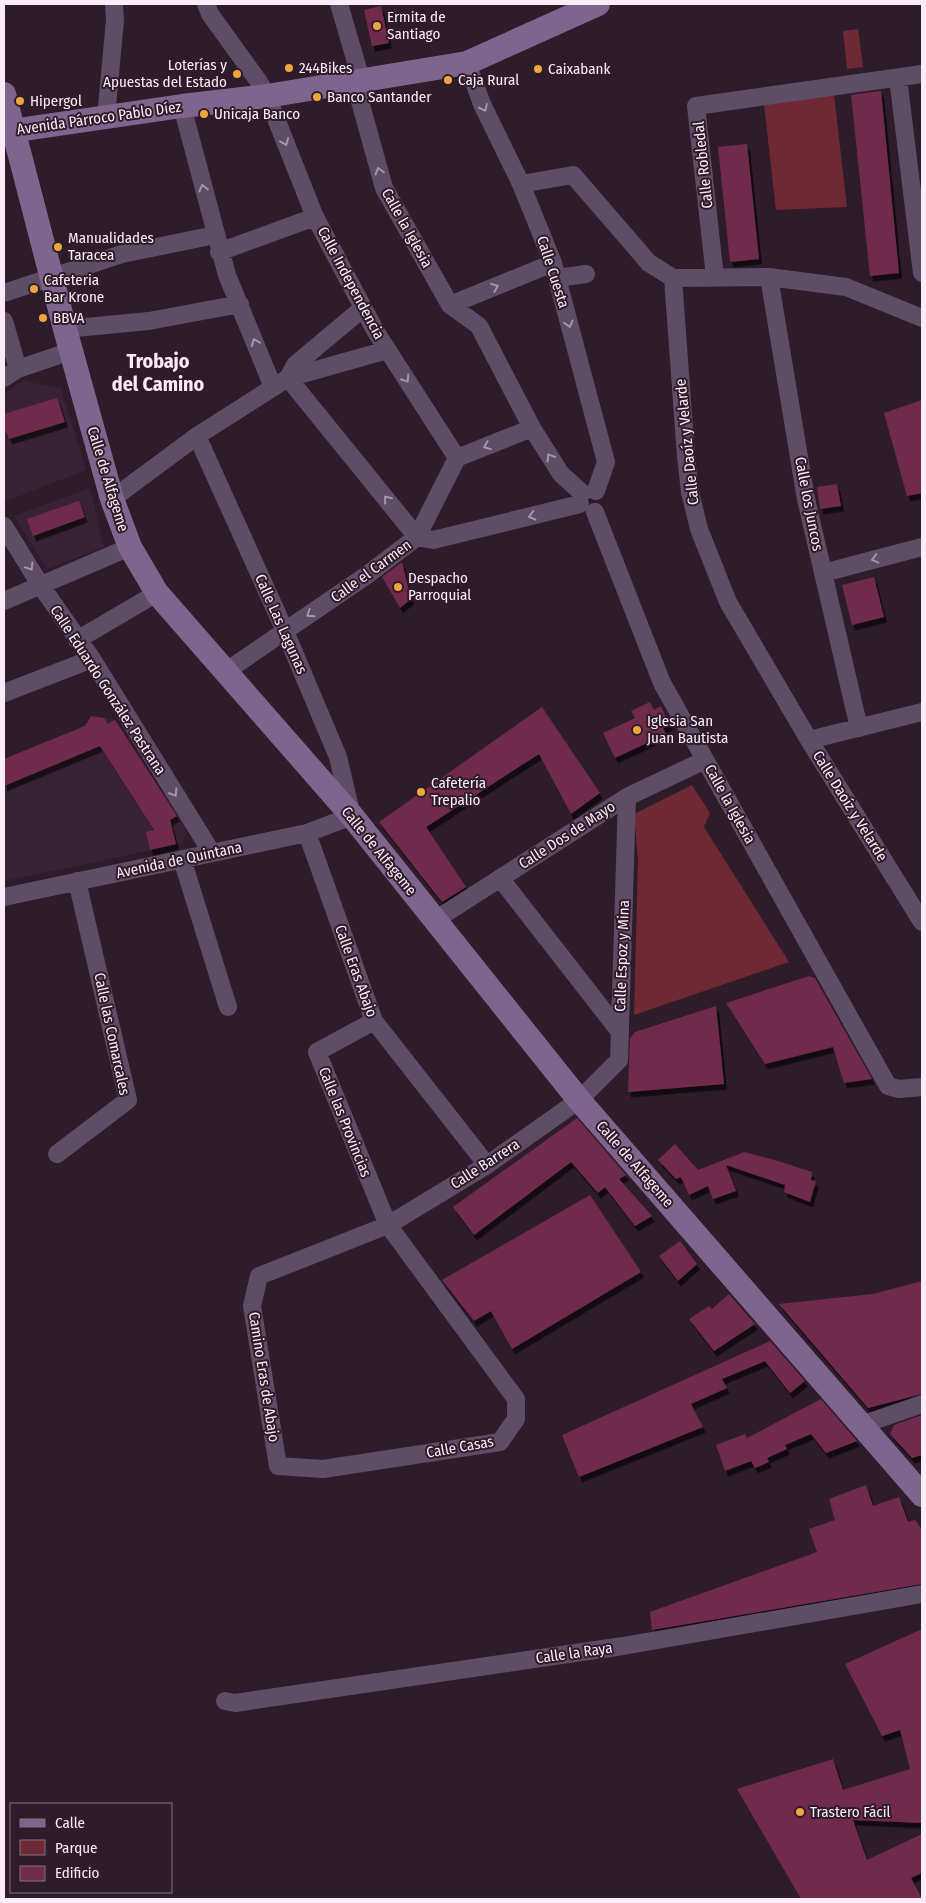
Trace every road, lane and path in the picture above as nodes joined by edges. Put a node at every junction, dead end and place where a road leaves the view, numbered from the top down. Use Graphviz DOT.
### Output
graph roads {
  1 [pos="114,4"];
  2 [pos="206,4"];
  3 [pos="340,4"];
  4 [pos="588,5"];
  5 [pos="530,24"];
  6 [pos="467,63"];
  7 [pos="922,74"];
  8 [pos="357,76"];
  9 [pos="898,78"];
  10 [pos="263,89"];
  11 [pos="182,106"];
  12 [pos="107,110"];
  13 [pos="6,117"];
  14 [pos="521,184"];
  15 [pos="315,217"];
  16 [pos="217,244"];
  17 [pos="555,271"];
  18 [pos="922,273"];
  19 [pos="586,274"];
  20 [pos="52,276"];
  21 [pos="715,277"];
  22 [pos="769,277"];
  23 [pos="673,278"];
  24 [pos="4,293"];
  25 [pos="473,296"];
  26 [pos="240,304"];
  27 [pos="450,305"];
  28 [pos="363,308"];
  29 [pos="922,318"];
  30 [pos="4,321"];
  31 [pos="479,326"];
  32 [pos="64,329"];
  33 [pos="387,350"];
  34 [pos="4,351"];
  35 [pos="70,351"];
  36 [pos="11,373"];
  37 [pos="281,382"];
  38 [pos="532,428"];
  39 [pos="197,436"];
  40 [pos="457,458"];
  41 [pos="112,499"];
  42 [pos="588,500"];
  43 [pos="4,526"];
  44 [pos="417,537"];
  45 [pos="130,547"];
  46 [pos="922,547"];
  47 [pos="823,572"];
  48 [pos="41,586"];
  49 [pos="157,593"];
  50 [pos="4,601"];
  51 [pos="285,631"];
  52 [pos="77,640"];
  53 [pos="92,659"];
  54 [pos="225,672"];
  55 [pos="4,693"];
  56 [pos="922,712"];
  57 [pos="859,728"];
  58 [pos="808,740"];
  59 [pos="705,760"];
  60 [pos="627,796"];
  61 [pos="352,816"];
  62 [pos="307,833"];
  63 [pos="212,853"];
  64 [pos="182,859"];
  65 [pos="500,878"];
  66 [pos="77,881"];
  67 [pos="4,897"];
  68 [pos="435,920"];
  69 [pos="922,922"];
  70 [pos="228,1007"];
  71 [pos="374,1021"];
  72 [pos="620,1032"];
  73 [pos="922,1087"];
  74 [pos="579,1100"];
  75 [pos="57,1154"];
  76 [pos="487,1165"];
  77 [pos="388,1225"];
  78 [pos="922,1404"];
  79 [pos="861,1425"];
  80 [pos="278,1466"];
  81 [pos="922,1495"];
  82 [pos="922,1594"];
  83 [pos="225,1701"];
  1 -- 12 [label="street"];
  2 -- 10 [label="street, Calle Independencia"];
  3 -- 8 [label="street, Calle la Iglesia"];
  4 -- 5 [label="street, Avenida Párroco Pablo Díez"];
  4 -- 6 [label="street, Avenida Párroco Pablo Díez"];
  5 -- 6 [label="street"];
  5 -- 8 [label="street, Avenida Párroco Pablo Díez"];
  6 -- 8 [label="street, Avenida Párroco Pablo Díez"];
  6 -- 14 [label="street, Calle Cuesta, one-way"];
  7 -- 9 [label="street"];
  8 -- 10 [label="street, Avenida Párroco Pablo Díez"];
  27 -- 8 [label="street, Calle la Iglesia, one-way"];
  9 -- 18 [label="street"];
  9 -- 21 [label="street, Calle Robledal"];
  10 -- 11 [label="street, Avenida Párroco Pablo Díez"];
  10 -- 12 [label="street, Avenida Párroco Pablo Díez"];
  10 -- 15 [label="street, Calle Independencia, one-way"];
  11 -- 12 [label="street, Avenida Párroco Pablo Díez"];
  16 -- 11 [label="street, one-way"];
  12 -- 13 [label="street, Avenida Párroco Pablo Díez"];
  13 -- 20 [label="street, Calle de Alfageme"];
  14 -- 17 [label="street, Calle Cuesta"];
  14 -- 23 [label="street"];
  15 -- 16 [label="street"];
  15 -- 28 [label="street, Calle Independencia"];
  16 -- 20 [label="street"];
  16 -- 26 [label="street"];
  17 -- 19 [label="street"];
  25 -- 17 [label="street, one-way"];
  17 -- 42 [label="street, Calle Cuesta, one-way"];
  20 -- 24 [label="street"];
  20 -- 32 [label="street, Calle de Alfageme"];
  21 -- 22 [label="street"];
  21 -- 23 [label="street"];
  22 -- 29 [label="street"];
  22 -- 47 [label="street, Calle los Juncos"];
  23 -- 58 [label="street, Calle Daoíz y Velarde"];
  25 -- 27 [label="street"];
  25 -- 31 [label="street, Calle la Iglesia"];
  26 -- 32 [label="street"];
  37 -- 26 [label="street, one-way"];
  27 -- 31 [label="street, Calle la Iglesia"];
  28 -- 33 [label="street, Calle Independencia"];
  28 -- 37 [label="street"];
  30 -- 36 [label="street"];
  31 -- 38 [label="street, Calle la Iglesia"];
  32 -- 35 [label="street, Calle de Alfageme"];
  33 -- 37 [label="street"];
  33 -- 40 [label="street, Calle Independencia, one-way"];
  34 -- 36 [label="street"];
  35 -- 36 [label="street"];
  35 -- 41 [label="street, Calle de Alfageme"];
  37 -- 39 [label="street"];
  44 -- 37 [label="street, one-way"];
  38 -- 40 [label="street, one-way"];
  42 -- 38 [label="street, Calle la Iglesia, one-way"];
  39 -- 41 [label="street"];
  39 -- 51 [label="street, Calle Las Lagunas"];
  40 -- 44 [label="street"];
  41 -- 45 [label="street, Calle de Alfageme"];
  42 -- 44 [label="street, Calle el Carmen, one-way"];
  42 -- 59 [label="street, Calle la Iglesia"];
  43 -- 48 [label="street, Calle Eduardo González Pastrana, one-way"];
  44 -- 51 [label="street, Calle el Carmen, one-way"];
  45 -- 48 [label="street"];
  45 -- 49 [label="street, Calle de Alfageme"];
  46 -- 47 [label="street, one-way"];
  47 -- 57 [label="street, Calle los Juncos"];
  48 -- 50 [label="street"];
  48 -- 52 [label="street, Calle Eduardo González Pastrana"];
  49 -- 52 [label="street"];
  49 -- 54 [label="street, Calle de Alfageme"];
  51 -- 54 [label="street, Calle el Carmen"];
  51 -- 61 [label="street, Calle Las Lagunas"];
  52 -- 53 [label="street, Calle Eduardo González Pastrana"];
  53 -- 55 [label="street"];
  53 -- 63 [label="street, Calle Eduardo González Pastrana, one-way"];
  54 -- 61 [label="street, Calle de Alfageme"];
  56 -- 57 [label="street"];
  57 -- 58 [label="street"];
  58 -- 69 [label="street, Calle Daoíz y Velarde"];
  59 -- 60 [label="street, Calle Dos de Mayo"];
  59 -- 73 [label="street, Calle la Iglesia"];
  60 -- 65 [label="street, Calle Dos de Mayo"];
  60 -- 72 [label="street, Calle Espoz y Mina"];
  61 -- 62 [label="street, Avenida de Quintana"];
  61 -- 68 [label="street, Calle de Alfageme"];
  62 -- 63 [label="street, Avenida de Quintana"];
  62 -- 71 [label="street, Calle Eras Abajo"];
  63 -- 64 [label="street, Avenida de Quintana"];
  64 -- 66 [label="street, Avenida de Quintana"];
  64 -- 70 [label="street"];
  65 -- 68 [label="street, Calle Dos de Mayo"];
  65 -- 72 [label="street"];
  66 -- 67 [label="street, Avenida de Quintana"];
  66 -- 75 [label="street, Calle las Comarcales"];
  68 -- 74 [label="street, Calle de Alfageme"];
  71 -- 76 [label="street, Calle Eras Abajo"];
  71 -- 77 [label="street, Calle las Provincias"];
  72 -- 74 [label="street, Calle Espoz y Mina"];
  74 -- 76 [label="street, Calle Barrera"];
  74 -- 79 [label="street, Calle de Alfageme"];
  76 -- 77 [label="street, Calle Barrera"];
  77 -- 80 [label="street, Camino Eras de Abajo"];
  77 -- 80 [label="street, Calle Casas"];
  78 -- 79 [label="street"];
  79 -- 81 [label="street, Calle de Alfageme"];
  82 -- 83 [label="street, Calle la Raya"];
}
